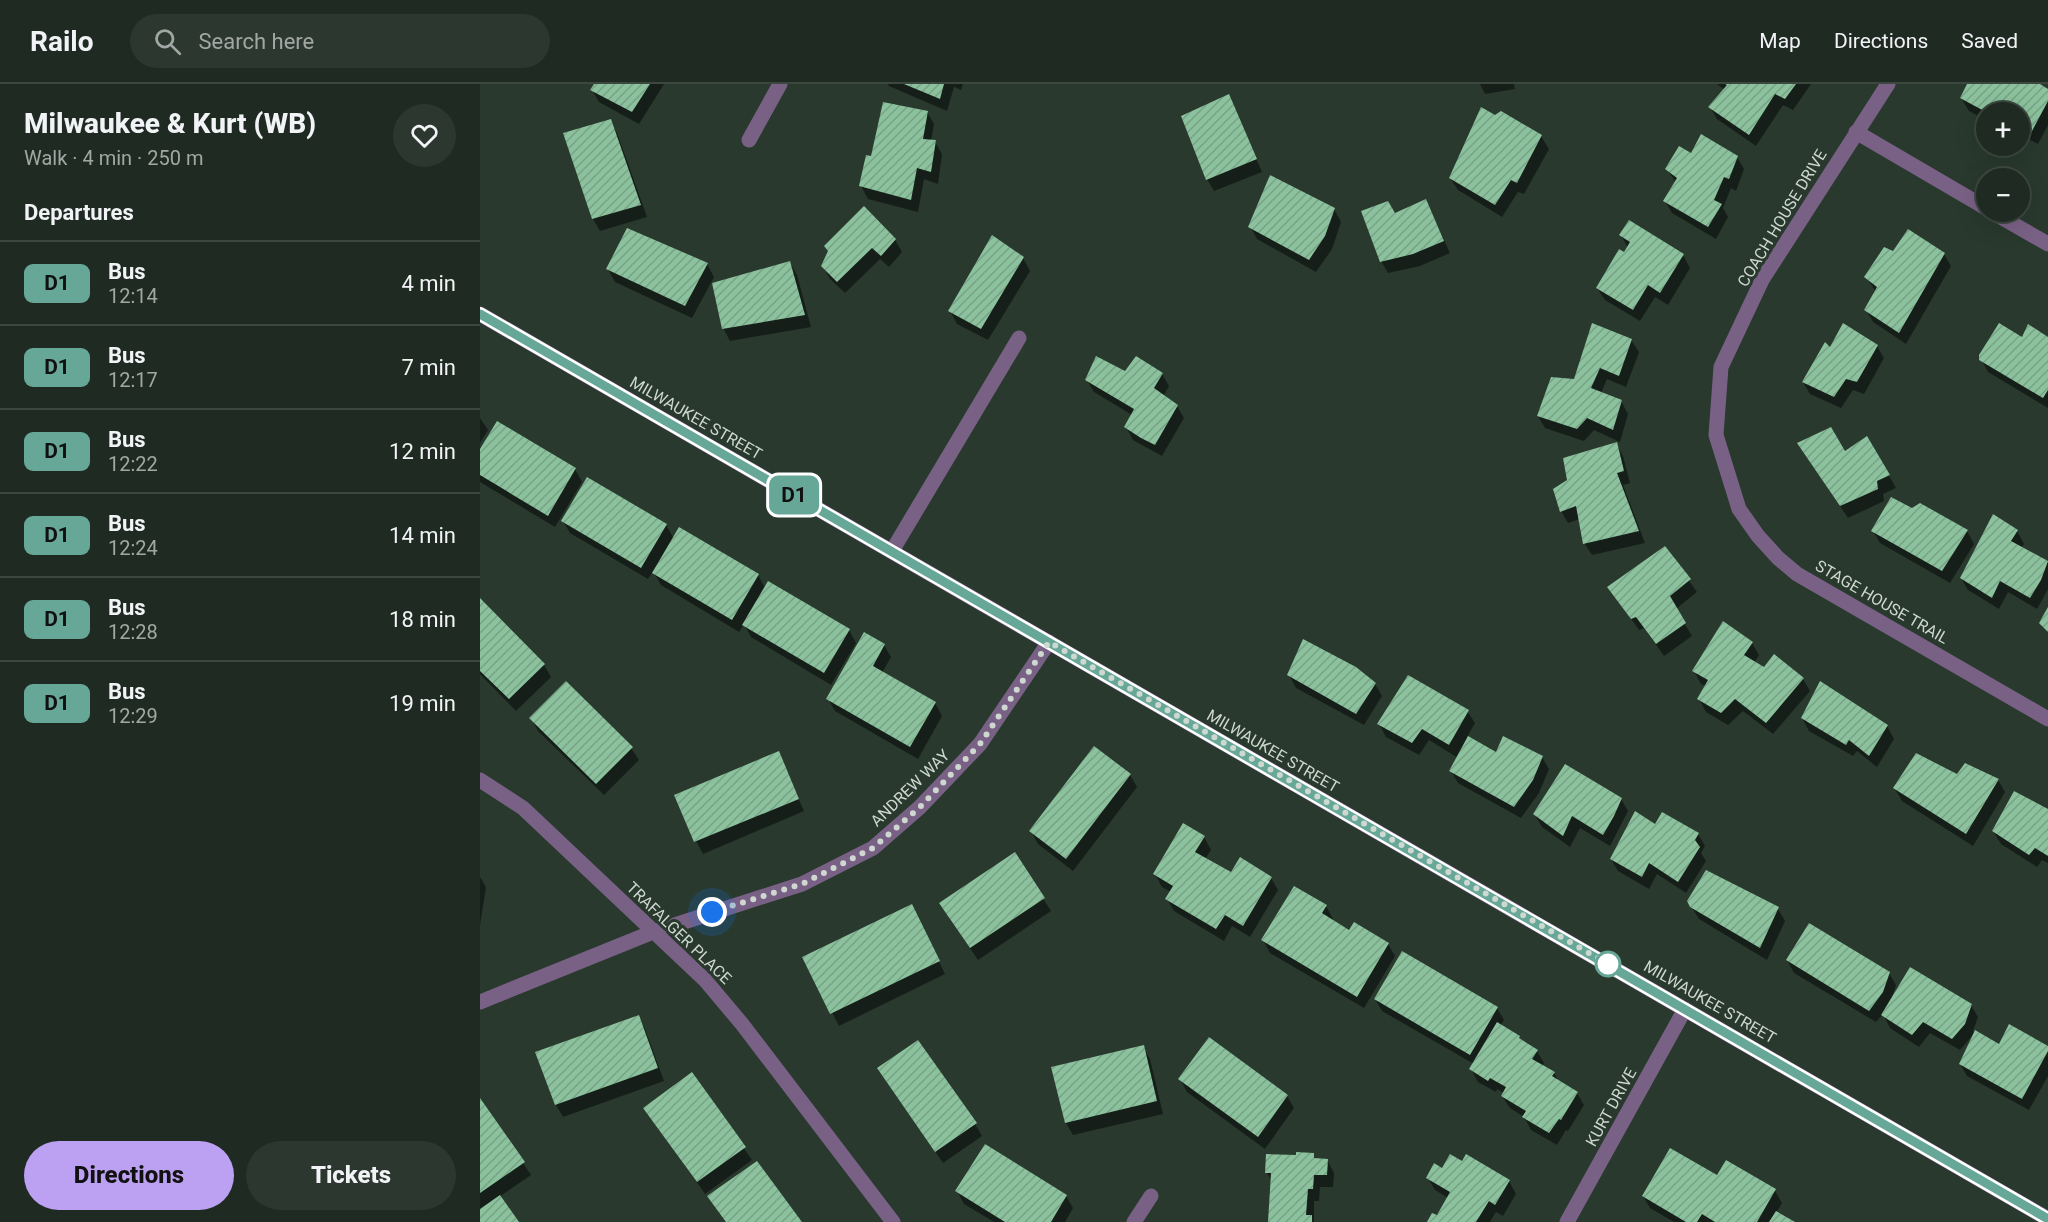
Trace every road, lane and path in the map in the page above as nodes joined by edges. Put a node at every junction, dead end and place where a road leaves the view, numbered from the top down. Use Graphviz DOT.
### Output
graph roads {
  1 [pos="780,84"];
  2 [pos="1887,84"];
  3 [pos="1856,132"];
  4 [pos="749,140"];
  5 [pos="1976,202"];
  6 [pos="2010,222"];
  7 [pos="2048,244"];
  8 [pos="480,314"];
  9 [pos="1019,338"];
  10 [pos="1731,483"];
  11 [pos="892,551"];
  12 [pos="1049,642"];
  13 [pos="2048,719"];
  14 [pos="480,780"];
  15 [pos="653,932"];
  16 [pos="480,1002"];
  17 [pos="1685,1009"];
  18 [pos="1151,1196"];
  19 [pos="2048,1219"];
  20 [pos="893,1222"];
  21 [pos="1134,1222"];
  22 [pos="1568,1222"];
  1 -- 4 [label="street"];
  2 -- 3 [label="street, COACH HOUSE DRIVE"];
  3 -- 5 [label="street"];
  3 -- 10 [label="street, COACH HOUSE DRIVE"];
  6 -- 7 [label="street"];
  8 -- 11 [label="street, MILWAUKEE STREET"];
  9 -- 11 [label="street"];
  10 -- 13 [label="street, STAGE HOUSE TRAIL"];
  11 -- 12 [label="street, MILWAUKEE STREET"];
  12 -- 15 [label="street, ANDREW WAY"];
  12 -- 17 [label="street, MILWAUKEE STREET"];
  14 -- 15 [label="street, TRAFALGER PLACE"];
  15 -- 16 [label="street, ANDREW WAY"];
  15 -- 20 [label="street, TRAFALGER PLACE"];
  17 -- 19 [label="street, MILWAUKEE STREET"];
  17 -- 22 [label="street, KURT DRIVE"];
  18 -- 21 [label="street"];
}
